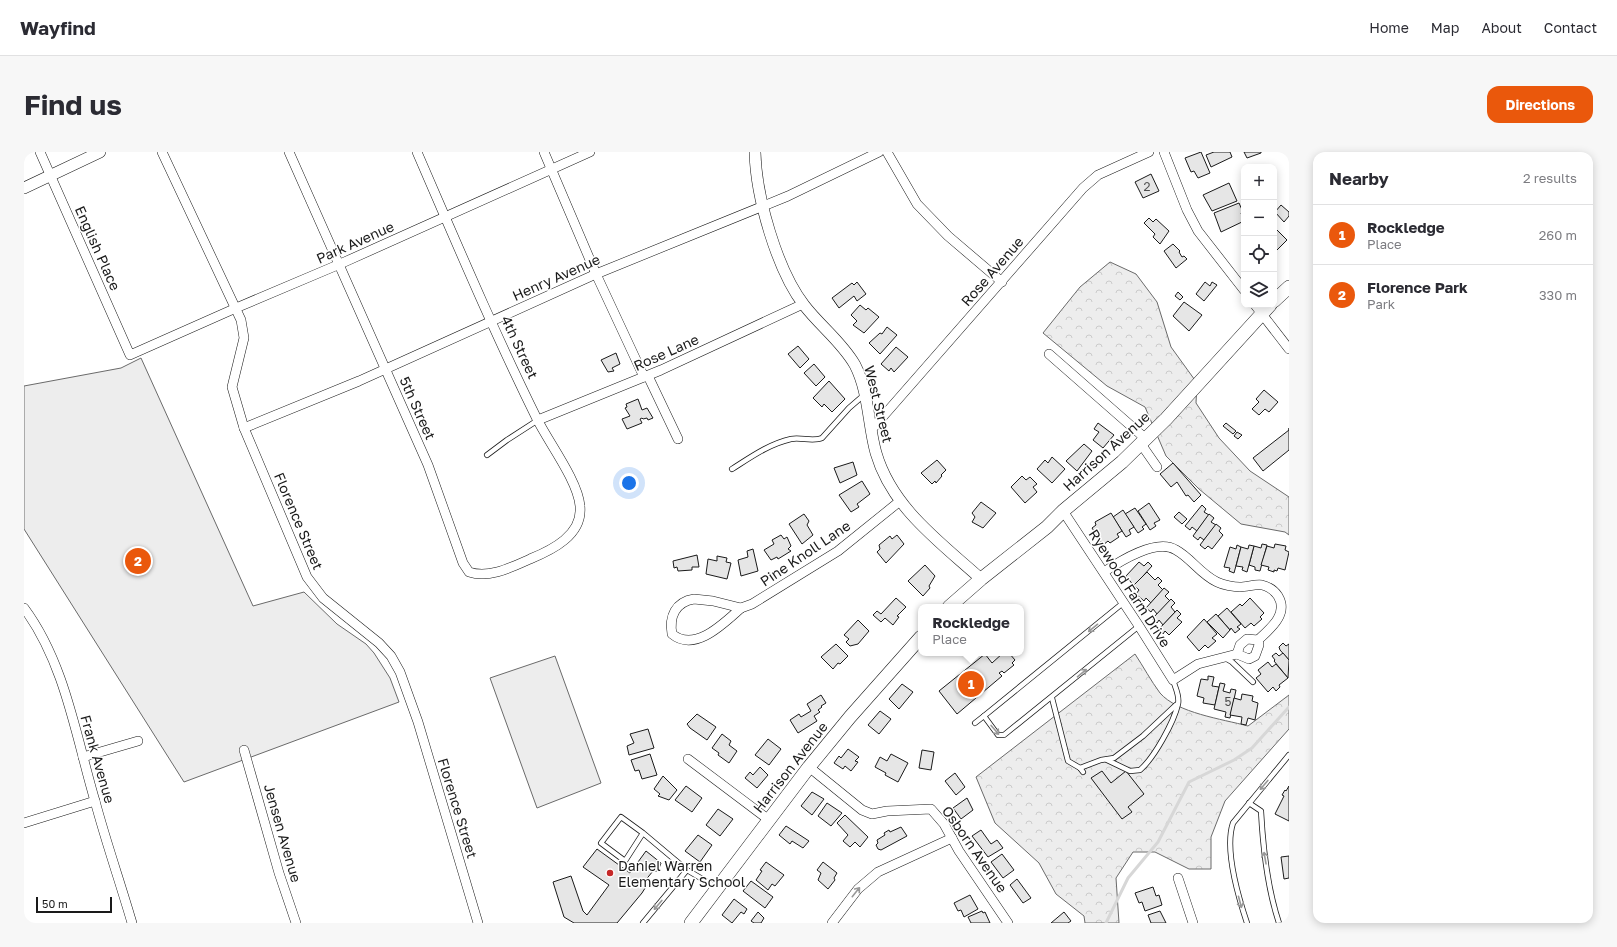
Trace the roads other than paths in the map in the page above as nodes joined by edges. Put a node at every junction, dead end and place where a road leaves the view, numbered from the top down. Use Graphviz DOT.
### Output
graph roads {
  1 [pos="40,152"];
  2 [pos="100,152"];
  3 [pos="162,152"];
  4 [pos="289,152"];
  5 [pos="417,152"];
  6 [pos="544,152"];
  7 [pos="590,152"];
  8 [pos="755,152"];
  9 [pos="879,152"];
  10 [pos="887,152"];
  11 [pos="1149,152"];
  12 [pos="1164,152"];
  13 [pos="551,170"];
  14 [pos="50,176"];
  15 [pos="24,188"];
  16 [pos="764,206"];
  17 [pos="445,217"];
  18 [pos="340,264"];
  19 [pos="596,274"];
  20 [pos="1002,282"];
  21 [pos="1241,286"];
  22 [pos="1289,287"];
  23 [pos="1277,298"];
  24 [pos="803,304"];
  25 [pos="236,308"];
  26 [pos="1262,308"];
  27 [pos="492,320"];
  28 [pos="1289,349"];
  29 [pos="1049,354"];
  30 [pos="130,355"];
  31 [pos="386,369"];
  32 [pos="646,376"];
  33 [pos="864,395"];
  34 [pos="538,420"];
  35 [pos="244,428"];
  36 [pos="872,429"];
  37 [pos="678,439"];
  38 [pos="1143,442"];
  39 [pos="487,455"];
  40 [pos="1157,467"];
  41 [pos="732,469"];
  42 [pos="900,501"];
  43 [pos="1063,511"];
  44 [pos="573,532"];
  45 [pos="1104,572"];
  46 [pos="981,579"];
  47 [pos="1123,603"];
  48 [pos="953,604"];
  49 [pos="24,608"];
  50 [pos="741,608"];
  51 [pos="1139,626"];
  52 [pos="918,640"];
  53 [pos="1258,640"];
  54 [pos="1237,654"];
  55 [pos="1225,658"];
  56 [pos="1173,680"];
  57 [pos="1253,682"];
  58 [pos="1052,698"];
  59 [pos="1178,703"];
  60 [pos="984,716"];
  61 [pos="975,723"];
  62 [pos="138,741"];
  63 [pos="244,750"];
  64 [pos="1289,755"];
  65 [pos="83,757"];
  66 [pos="688,759"];
  67 [pos="1107,760"];
  68 [pos="809,768"];
  69 [pos="95,802"];
  70 [pos="1249,803"];
  71 [pos="769,820"];
  72 [pos="24,823"];
  73 [pos="643,833"];
  74 [pos="952,838"];
  75 [pos="687,870"];
  76 [pos="1178,878"];
  77 [pos="717,888"];
  78 [pos="1007,921"];
  79 [pos="132,923"];
  80 [pos="296,923"];
  81 [pos="478,923"];
  82 [pos="643,923"];
  83 [pos="691,923"];
  84 [pos="832,923"];
  85 [pos="1193,923"];
  86 [pos="1247,923"];
  87 [pos="1279,923"];
  1 -- 14 [label="street, English Place"];
  2 -- 14 [label="street"];
  3 -- 25 [label="street, Florence Street"];
  4 -- 18 [label="street, 5th Street"];
  5 -- 17 [label="street, 4th Street"];
  6 -- 13 [label="street"];
  7 -- 13 [label="street, Park Avenue"];
  8 -- 16 [label="street, West Street"];
  9 -- 16 [label="street, Henry Avenue"];
  10 -- 20 [label="street"];
  11 -- 20 [label="street, Rose Avenue"];
  12 -- 21 [label="street"];
  13 -- 17 [label="street, Park Avenue"];
  13 -- 19 [label="street"];
  14 -- 15 [label="street"];
  14 -- 30 [label="street, English Place"];
  16 -- 19 [label="street, Henry Avenue"];
  16 -- 24 [label="street, West Street"];
  17 -- 18 [label="street, Park Avenue"];
  17 -- 27 [label="street, 4th Street"];
  18 -- 25 [label="street, Park Avenue"];
  18 -- 31 [label="street, 5th Street"];
  19 -- 27 [label="street, Henry Avenue"];
  19 -- 32 [label="street"];
  20 -- 36 [label="street, Rose Avenue"];
  22 -- 23 [label="main road"];
  24 -- 32 [label="street, Rose Lane"];
  24 -- 33 [label="street, West Street"];
  25 -- 30 [label="street, Park Avenue"];
  25 -- 35 [label="street, Florence Street"];
  26 -- 28 [label="street"];
  26 -- 38 [label="main road, Harrison Avenue"];
  27 -- 31 [label="street, Henry Avenue"];
  27 -- 34 [label="street, 4th Street"];
  29 -- 38 [label="street"];
  31 -- 35 [label="street, Henry Avenue"];
  31 -- 44 [label="street, 5th Street"];
  32 -- 34 [label="street, Rose Lane"];
  32 -- 37 [label="street"];
  33 -- 36 [label="street, West Street"];
  33 -- 41 [label="lane"];
  34 -- 39 [label="lane"];
  34 -- 44 [label="street, 4th Street"];
  35 -- 81 [label="street, Florence Street"];
  36 -- 42 [label="street, West Street"];
  38 -- 40 [label="street"];
  38 -- 43 [label="main road, Harrison Avenue"];
  42 -- 46 [label="street, West Street"];
  42 -- 50 [label="street, Pine Knoll Lane"];
  43 -- 45 [label="street, Ryewood Farm Drive"];
  43 -- 46 [label="main road, Harrison Avenue"];
  45 -- 47 [label="street, Ryewood Farm Drive"];
  45 -- 53 [label="street"];
  46 -- 48 [label="main road, Harrison Avenue"];
  47 -- 51 [label="street, Ryewood Farm Drive"];
  47 -- 60 [label="lane, one-way"];
  49 -- 65 [label="street, Frank Avenue"];
  50 -- 50 [label="street, Pine Knoll Lane"];
  51 -- 56 [label="street, Ryewood Farm Drive"];
  58 -- 51 [label="lane, one-way"];
  52 -- 68 [label="main road, Harrison Avenue"];
  53 -- 54 [label="street"];
  53 -- 54 [label="street"];
  54 -- 55 [label="street"];
  55 -- 56 [label="street"];
  55 -- 57 [label="lane"];
  56 -- 59 [label="lane"];
  60 -- 58 [label="lane, one-way"];
  58 -- 67 [label="lane"];
  59 -- 67 [label="lane"];
  59 -- 67 [label="lane"];
  60 -- 61 [label="lane"];
  62 -- 65 [label="street"];
  63 -- 80 [label="street, Jensen Avenue"];
  64 -- 70 [label="lane, one-way"];
  65 -- 69 [label="street, Frank Avenue"];
  66 -- 71 [label="street"];
  68 -- 71 [label="main road, Harrison Avenue"];
  68 -- 74 [label="street, Osborn Avenue"];
  69 -- 72 [label="street"];
  69 -- 79 [label="street, Frank Avenue"];
  70 -- 86 [label="lane, one-way"];
  87 -- 70 [label="lane, one-way"];
  71 -- 77 [label="main road, Harrison Avenue"];
  73 -- 73 [label="lane"];
  73 -- 75 [label="lane"];
  74 -- 78 [label="street, Osborn Avenue"];
  84 -- 74 [label="street, one-way"];
  75 -- 77 [label="lane"];
  75 -- 82 [label="lane, one-way"];
  76 -- 85 [label="street"];
  77 -- 83 [label="main road, Harrison Avenue"];
}
